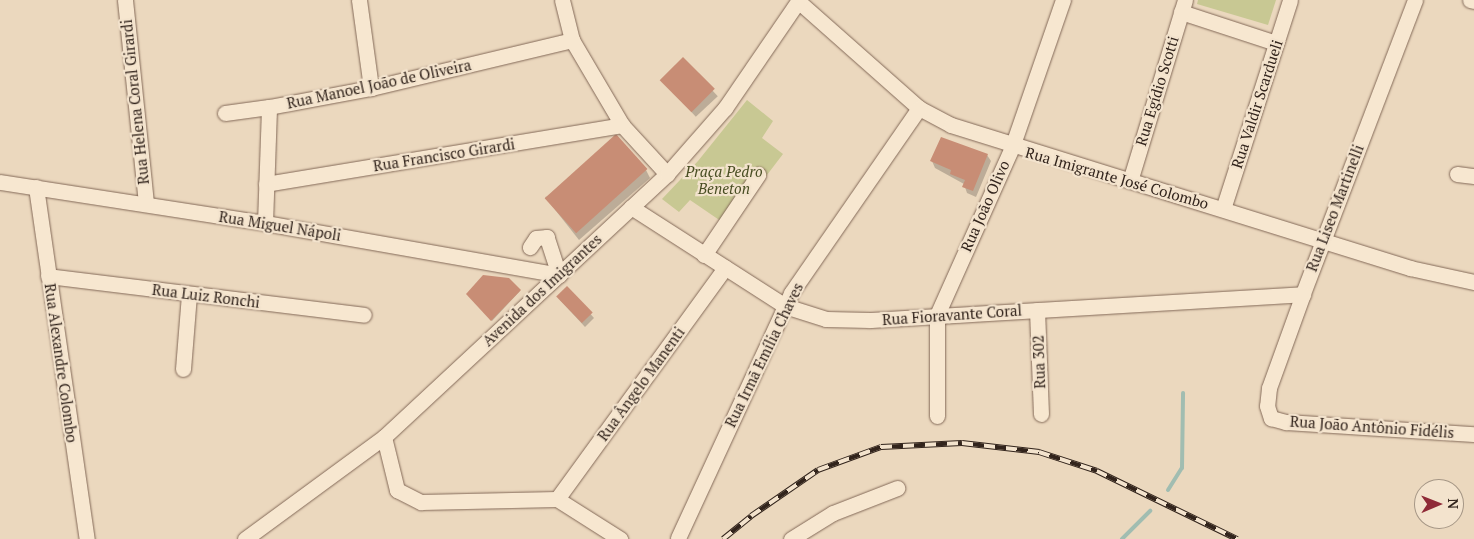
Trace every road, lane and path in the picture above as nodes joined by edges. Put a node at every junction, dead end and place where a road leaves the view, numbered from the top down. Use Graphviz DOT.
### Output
graph roads {
  1 [pos="125,0"];
  2 [pos="359,0"];
  3 [pos="562,0"];
  4 [pos="1063,0"];
  5 [pos="1290,0"];
  6 [pos="1414,0"];
  7 [pos="1470,0"];
  8 [pos="798,1"];
  9 [pos="1474,1"];
  10 [pos="1183,6"];
  11 [pos="572,40"];
  12 [pos="1276,43"];
  13 [pos="371,88"];
  14 [pos="269,107"];
  15 [pos="919,108"];
  16 [pos="225,113"];
  17 [pos="622,125"];
  18 [pos="1012,147"];
  19 [pos="667,174"];
  20 [pos="1457,174"];
  21 [pos="758,175"];
  22 [pos="1474,176"];
  23 [pos="1130,181"];
  24 [pos="0,182"];
  25 [pos="266,184"];
  26 [pos="36,187"];
  27 [pos="146,204"];
  28 [pos="631,207"];
  29 [pos="1223,209"];
  30 [pos="265,223"];
  31 [pos="1323,239"];
  32 [pos="530,247"];
  33 [pos="704,255"];
  34 [pos="724,268"];
  35 [pos="558,274"];
  36 [pos="48,276"];
  37 [pos="1474,282"];
  38 [pos="1303,294"];
  39 [pos="189,295"];
  40 [pos="785,306"];
  41 [pos="1037,310"];
  42 [pos="364,315"];
  43 [pos="936,315"];
  44 [pos="184,369"];
  45 [pos="1041,414"];
  46 [pos="937,416"];
  47 [pos="1271,418"];
  48 [pos="1474,434"];
  49 [pos="384,437"];
  50 [pos="897,488"];
  51 [pos="557,499"];
  52 [pos="816,522"];
  53 [pos="87,539"];
  54 [pos="245,539"];
  55 [pos="620,539"];
  56 [pos="678,539"];
  57 [pos="791,539"];
  58 [pos="816,539"];
  1 -- 27 [label="street, Rua Helena Coral Girardi"];
  2 -- 13 [label="street"];
  3 -- 11 [label="street"];
  4 -- 18 [label="street, Rua João Olivo"];
  5 -- 12 [label="street, Rua Valdir Scardueli"];
  6 -- 31 [label="street, Rua Liseo Martinelli"];
  7 -- 9 [label="street"];
  8 -- 15 [label="street, Rua Imigrante José Colombo"];
  8 -- 19 [label="street, Avenida dos Imigrantes"];
  10 -- 12 [label="street"];
  10 -- 23 [label="street, Rua Egídio Scotti"];
  11 -- 13 [label="street, Rua Manoel João de Oliveira"];
  11 -- 17 [label="street"];
  12 -- 29 [label="street, Rua Valdir Scardueli"];
  13 -- 14 [label="street, Rua Manoel João de Oliveira"];
  14 -- 16 [label="street"];
  14 -- 25 [label="street, Rua Manoel João de Oliveira"];
  15 -- 18 [label="street, Rua Imigrante José Colombo"];
  15 -- 40 [label="street, Rua Irmã Emília Chaves"];
  17 -- 19 [label="street"];
  17 -- 25 [label="street, Rua Francisco Girardi"];
  18 -- 23 [label="street, Rua Imigrante José Colombo"];
  18 -- 43 [label="street, Rua João Olivo"];
  19 -- 28 [label="street, Avenida dos Imigrantes"];
  20 -- 22 [label="street"];
  21 -- 33 [label="street"];
  23 -- 29 [label="street, Rua Imigrante José Colombo"];
  24 -- 26 [label="street, Rua Miguel Nápoli"];
  25 -- 30 [label="street, Rua Manoel João de Oliveira"];
  26 -- 27 [label="street, Rua Miguel Nápoli"];
  26 -- 36 [label="street, Rua Alexandre Colombo"];
  27 -- 30 [label="street, Rua Miguel Nápoli"];
  28 -- 33 [label="street, Rua Fioravante Coral"];
  28 -- 35 [label="street, Avenida dos Imigrantes"];
  29 -- 31 [label="street, Rua Imigrante José Colombo"];
  30 -- 35 [label="street, Rua Miguel Nápoli"];
  31 -- 37 [label="street, Rua Imigrante José Colombo"];
  31 -- 38 [label="street, Rua Liseo Martinelli"];
  32 -- 35 [label="street"];
  33 -- 34 [label="street, Rua Fioravante Coral"];
  34 -- 40 [label="street, Rua Fioravante Coral"];
  34 -- 51 [label="street, Rua Ângelo Manenti"];
  35 -- 49 [label="street, Avenida dos Imigrantes"];
  36 -- 39 [label="street, Rua Luiz Ronchi"];
  36 -- 53 [label="street, Rua Alexandre Colombo"];
  38 -- 41 [label="street, Rua Fioravante Coral"];
  38 -- 47 [label="street, Rua Liseo Martinelli"];
  39 -- 42 [label="street, Rua Luiz Ronchi"];
  39 -- 44 [label="street"];
  40 -- 43 [label="street, Rua Fioravante Coral"];
  40 -- 56 [label="street, Rua Irmã Emília Chaves"];
  41 -- 43 [label="street, Rua Fioravante Coral"];
  41 -- 45 [label="street, Rua 302"];
  43 -- 46 [label="street, Rua João Olivo"];
  47 -- 48 [label="street, Rua João Antônio Fidélis"];
  49 -- 51 [label="street"];
  49 -- 54 [label="street, Avenida dos Imigrantes"];
  50 -- 52 [label="street"];
  51 -- 55 [label="street"];
  52 -- 57 [label="street"];
  52 -- 58 [label="street"];
}
